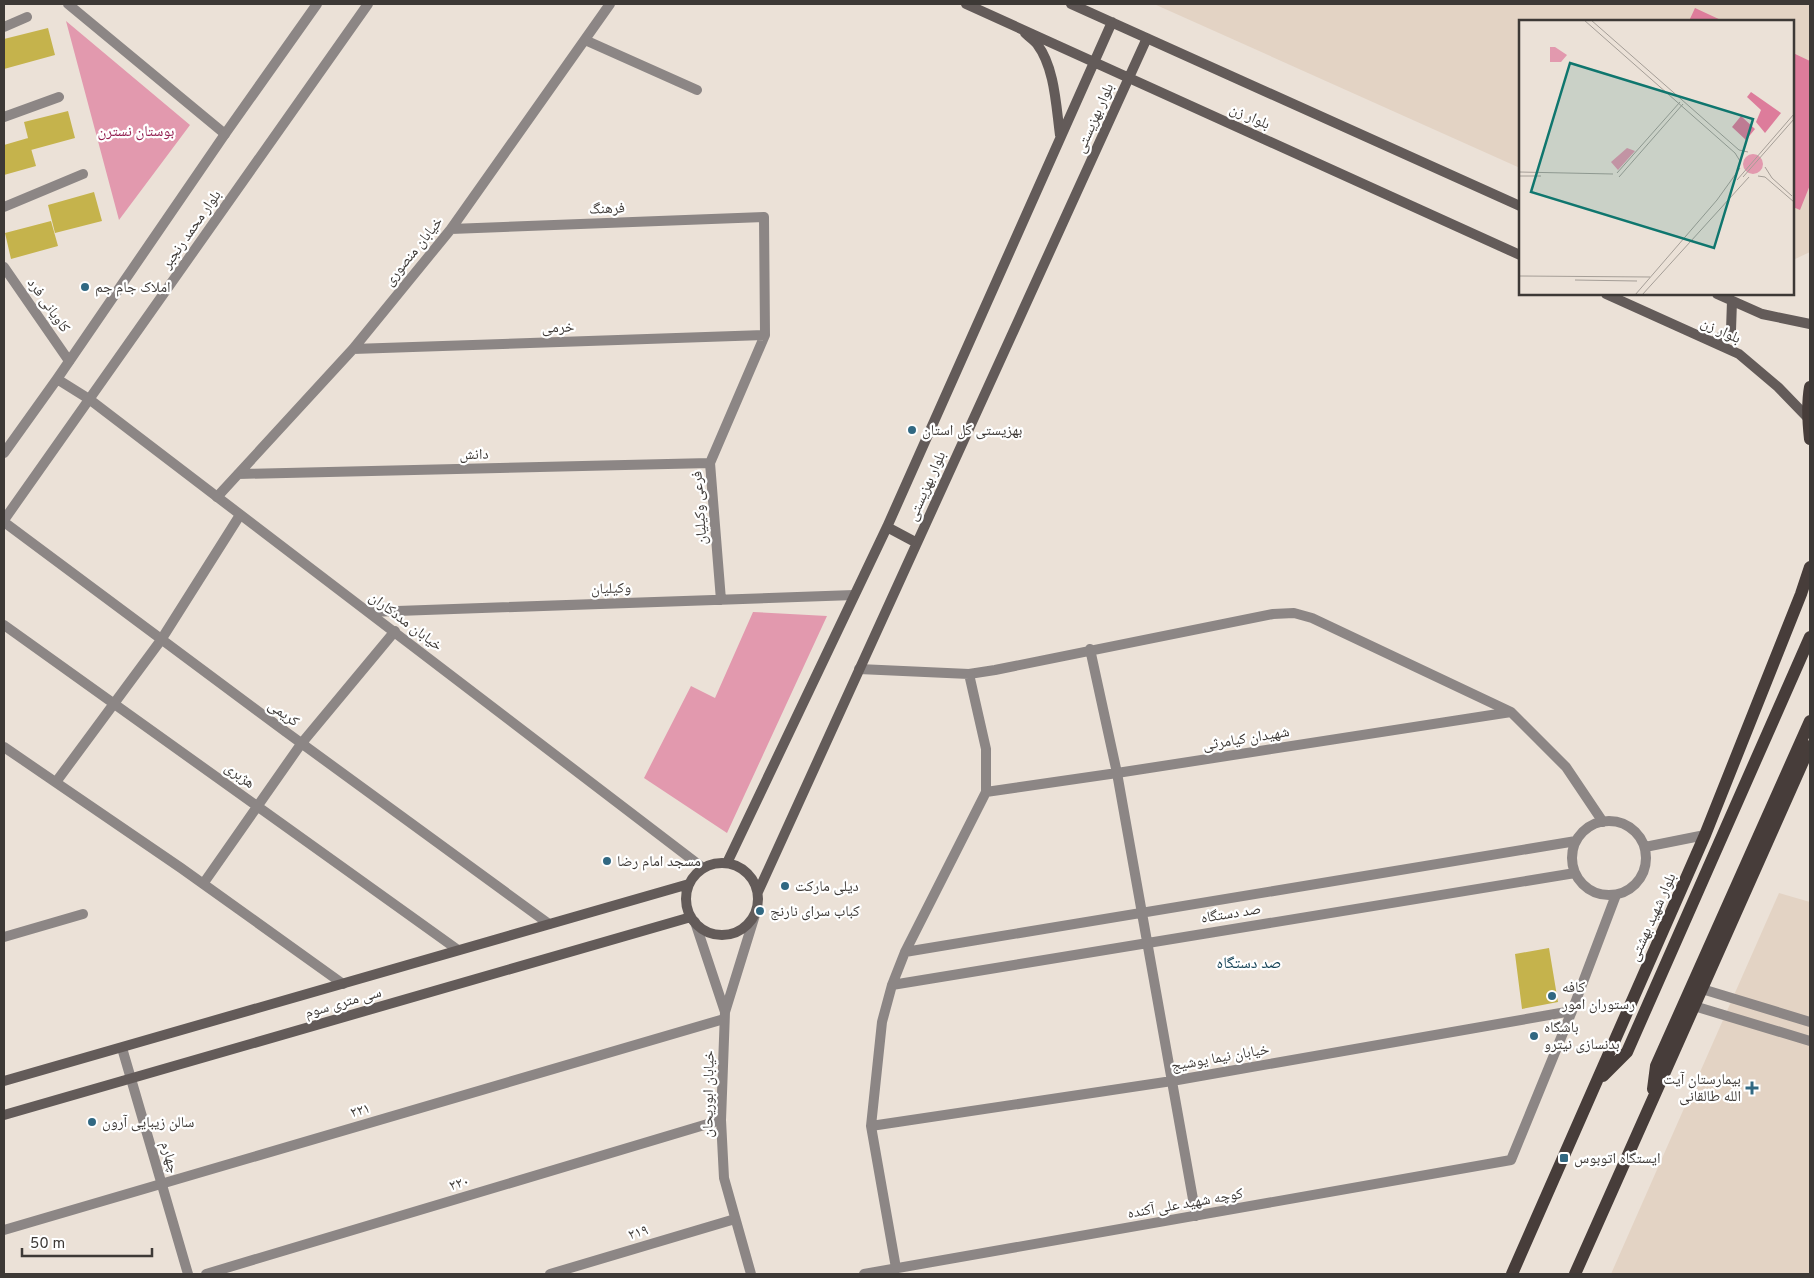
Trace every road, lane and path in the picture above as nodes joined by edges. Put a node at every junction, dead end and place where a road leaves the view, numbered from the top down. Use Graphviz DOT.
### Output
graph roads {
  1 [pos="68,4"];
  2 [pos="317,4"];
  3 [pos="368,4"];
  4 [pos="610,4"];
  5 [pos="966,4"];
  6 [pos="1072,4"];
  7 [pos="27,17"];
  8 [pos="1112,22"];
  9 [pos="1017,26"];
  10 [pos="4,27"];
  11 [pos="1147,38"];
  12 [pos="585,40"];
  13 [pos="1094,61"];
  14 [pos="1129,78"];
  15 [pos="696,90"];
  16 [pos="59,97"];
  17 [pos="4,117"];
  18 [pos="225,134"];
  19 [pos="1060,135"];
  20 [pos="83,174"];
  21 [pos="4,206"];
  22 [pos="1519,206"];
  23 [pos="451,229"];
  24 [pos="1519,255"];
  25 [pos="4,267"];
  26 [pos="1608,295"];
  27 [pos="1719,295"];
  28 [pos="1732,301"];
  29 [pos="1810,324"];
  30 [pos="765,335"];
  31 [pos="1713,342"];
  32 [pos="353,348"];
  33 [pos="69,361"];
  34 [pos="57,379"];
  35 [pos="1810,386"];
  36 [pos="89,399"];
  37 [pos="1808,418"];
  38 [pos="1810,439"];
  39 [pos="4,453"];
  40 [pos="710,463"];
  41 [pos="238,474"];
  42 [pos="217,498"];
  43 [pos="240,516"];
  44 [pos="4,521"];
  45 [pos="887,527"];
  46 [pos="917,543"];
  47 [pos="1810,569"];
  48 [pos="854,595"];
  49 [pos="721,600"];
  50 [pos="369,612"];
  51 [pos="4,626"];
  52 [pos="395,631"];
  53 [pos="1810,637"];
  54 [pos="161,640"];
  55 [pos="1090,650"];
  56 [pos="859,669"];
  57 [pos="969,674"];
  58 [pos="114,703"];
  59 [pos="1511,712"];
  60 [pos="1810,721"];
  61 [pos="301,744"];
  62 [pos="1810,746"];
  63 [pos="4,747"];
  64 [pos="1118,773"];
  65 [pos="56,782"];
  66 [pos="986,792"];
  67 [pos="257,806"];
  68 [pos="1604,822"];
  69 [pos="1705,835"];
  70 [pos="1576,841"];
  71 [pos="1645,847"];
  72 [pos="727,863"];
  73 [pos="703,868"];
  74 [pos="1575,872"];
  75 [pos="203,884"];
  76 [pos="690,884"];
  77 [pos="758,892"];
  78 [pos="1616,895"];
  79 [pos="83,914"];
  80 [pos="1142,914"];
  81 [pos="755,915"];
  82 [pos="693,920"];
  83 [pos="548,924"];
  84 [pos="4,937"];
  85 [pos="1147,942"];
  86 [pos="458,950"];
  87 [pos="905,952"];
  88 [pos="343,984"];
  89 [pos="892,985"];
  90 [pos="1702,989"];
  91 [pos="1694,1006"];
  92 [pos="1572,1011"];
  93 [pos="725,1016"];
  94 [pos="1810,1022"];
  95 [pos="1810,1041"];
  96 [pos="122,1048"];
  97 [pos="131,1078"];
  98 [pos="4,1081"];
  99 [pos="1172,1081"];
  100 [pos="1598,1081"];
  101 [pos="1651,1104"];
  102 [pos="4,1115"];
  103 [pos="721,1120"];
  104 [pos="871,1126"];
  105 [pos="162,1184"];
  106 [pos="1196,1216"];
  107 [pos="735,1219"];
  108 [pos="4,1230"];
  109 [pos="896,1268"];
  110 [pos="188,1274"];
  111 [pos="206,1274"];
  112 [pos="550,1274"];
  113 [pos="751,1274"];
  114 [pos="864,1274"];
  115 [pos="1512,1274"];
  116 [pos="1575,1274"];
  1 -- 18 [label="street"];
  2 -- 18 [label="street, بلوار محمد رنجبر"];
  3 -- 36 [label="street, بلوار محمد رنجبر"];
  4 -- 12 [label="street, خیابان منصوری"];
  5 -- 9 [label="main road, بلوار زن"];
  6 -- 8 [label="main road, بلوار زن"];
  7 -- 10 [label="street"];
  8 -- 11 [label="main road, بلوار زن"];
  8 -- 13 [label="main road, بلوار بهزیستی"];
  9 -- 13 [label="main road, بلوار زن"];
  9 -- 19 [label="main road"];
  11 -- 14 [label="main road, بلوار بهزیستی"];
  11 -- 22 [label="main road, بلوار زن"];
  12 -- 15 [label="street"];
  12 -- 23 [label="street, خیابان منصوری"];
  13 -- 14 [label="main road, بلوار زن"];
  13 -- 19 [label="main road, بلوار بهزیستی"];
  14 -- 24 [label="main road, بلوار زن"];
  14 -- 46 [label="main road, بلوار بهزیستی"];
  16 -- 17 [label="street"];
  18 -- 33 [label="street, بلوار محمد رنجبر"];
  19 -- 45 [label="main road, بلوار بهزیستی"];
  20 -- 21 [label="street"];
  23 -- 30 [label="street, فرهنگ"];
  23 -- 32 [label="street, خیابان منصوری"];
  25 -- 33 [label="street, کاویانی فرد"];
  26 -- 31 [label="main road, بلوار زن"];
  27 -- 28 [label="main road, بلوار زن"];
  28 -- 29 [label="main road, بلوار زن"];
  28 -- 31 [label="main road"];
  30 -- 32 [label="street, خرمی"];
  30 -- 40 [label="street, فرعی وکیلیان"];
  31 -- 37 [label="main road, بلوار زن"];
  32 -- 41 [label="street, خیابان منصوری"];
  33 -- 34 [label="street, بلوار محمد رنجبر"];
  34 -- 36 [label="street, خیابان مددکاران"];
  34 -- 39 [label="street, بلوار محمد رنجبر"];
  35 -- 37 [label="main road"];
  36 -- 42 [label="street, خیابان مددکاران"];
  36 -- 44 [label="street, بلوار محمد رنجبر"];
  37 -- 38 [label="main road"];
  40 -- 41 [label="street, دانش"];
  40 -- 49 [label="street, فرعی وکیلیان"];
  41 -- 42 [label="street, خیابان منصوری"];
  42 -- 43 [label="street, خیابان مددکاران"];
  43 -- 50 [label="street, خیابان مددکاران"];
  43 -- 54 [label="street"];
  44 -- 54 [label="street, کریمی"];
  45 -- 46 [label="main road"];
  45 -- 48 [label="main road, بلوار بهزیستی"];
  46 -- 56 [label="main road, بلوار بهزیستی"];
  47 -- 69 [label="main road, بلوار شهید بهشتی"];
  48 -- 49 [label="street, وکیلیان"];
  48 -- 72 [label="main road, بلوار بهزیستی"];
  49 -- 50 [label="street, وکیلیان"];
  50 -- 52 [label="street, خیابان مددکاران"];
  51 -- 58 [label="street, هژبری"];
  52 -- 61 [label="street"];
  52 -- 73 [label="street, خیابان مددکاران"];
  53 -- 100 [label="main road"];
  54 -- 58 [label="street"];
  54 -- 61 [label="street, کریمی"];
  55 -- 57 [label="street"];
  55 -- 59 [label="street"];
  55 -- 64 [label="street"];
  56 -- 57 [label="street"];
  56 -- 77 [label="main road, بلوار بهزیستی"];
  57 -- 66 [label="street"];
  58 -- 65 [label="street"];
  58 -- 67 [label="street, هژبری"];
  59 -- 64 [label="street, شهیدان کیامرثی"];
  59 -- 68 [label="street"];
  60 -- 101 [label="main road"];
  61 -- 67 [label="street"];
  61 -- 83 [label="street, کریمی"];
  62 -- 90 [label="main road"];
  63 -- 65 [label="street"];
  64 -- 66 [label="street, شهیدان کیامرثی"];
  64 -- 80 [label="street"];
  65 -- 75 [label="street"];
  66 -- 87 [label="street"];
  67 -- 75 [label="street"];
  67 -- 86 [label="street, هژبری"];
  68 -- 70 [label="street"];
  68 -- 71 [label="street"];
  69 -- 71 [label="street"];
  69 -- 100 [label="main road, بلوار شهید بهشتی"];
  70 -- 74 [label="street"];
  70 -- 80 [label="street, صد دستگاه"];
  71 -- 78 [label="street"];
  72 -- 73 [label="main road"];
  72 -- 77 [label="main road"];
  73 -- 76 [label="main road"];
  74 -- 78 [label="street"];
  74 -- 85 [label="street, صد دستگاه"];
  75 -- 88 [label="street"];
  76 -- 82 [label="main road"];
  76 -- 83 [label="main road, سی متری سوم"];
  77 -- 81 [label="main road"];
  78 -- 92 [label="street"];
  79 -- 84 [label="street"];
  80 -- 85 [label="street"];
  80 -- 87 [label="street, صد دستگاه"];
  81 -- 82 [label="main road"];
  81 -- 93 [label="street, خیابان ابوریحان"];
  82 -- 93 [label="street"];
  82 -- 97 [label="main road, سی متری سوم"];
  83 -- 86 [label="main road, سی متری سوم"];
  85 -- 89 [label="street, صد دستگاه"];
  85 -- 99 [label="street"];
  86 -- 88 [label="main road, سی متری سوم"];
  87 -- 89 [label="street"];
  88 -- 96 [label="main road, سی متری سوم"];
  89 -- 104 [label="street"];
  90 -- 91 [label="main road"];
  90 -- 94 [label="street"];
  91 -- 95 [label="street"];
  91 -- 101 [label="main road"];
  92 -- 99 [label="street, خیابان نیما یوشیج"];
  92 -- 106 [label="street, کوچه شهید علی آکنده"];
  93 -- 103 [label="street, خیابان ابوریحان"];
  93 -- 105 [label="street, ۲۲۱"];
  96 -- 97 [label="street, چهارم"];
  96 -- 98 [label="main road, سی متری سوم"];
  97 -- 102 [label="main road, سی متری سوم"];
  97 -- 105 [label="street, چهارم"];
  99 -- 104 [label="street, خیابان نیما یوشیج"];
  99 -- 106 [label="street"];
  100 -- 115 [label="main road, بلوار شهید بهشتی"];
  101 -- 116 [label="main road"];
  103 -- 107 [label="street, خیابان ابوریحان"];
  103 -- 111 [label="street, ۲۲۰"];
  104 -- 109 [label="street"];
  105 -- 108 [label="street, ۲۲۱"];
  105 -- 110 [label="street, چهارم"];
  106 -- 109 [label="street, کوچه شهید علی آکنده"];
  107 -- 112 [label="street, ۲۱۹"];
  107 -- 113 [label="street, خیابان ابوریحان"];
  109 -- 114 [label="street, کوچه شهید علی آکنده"];
}
